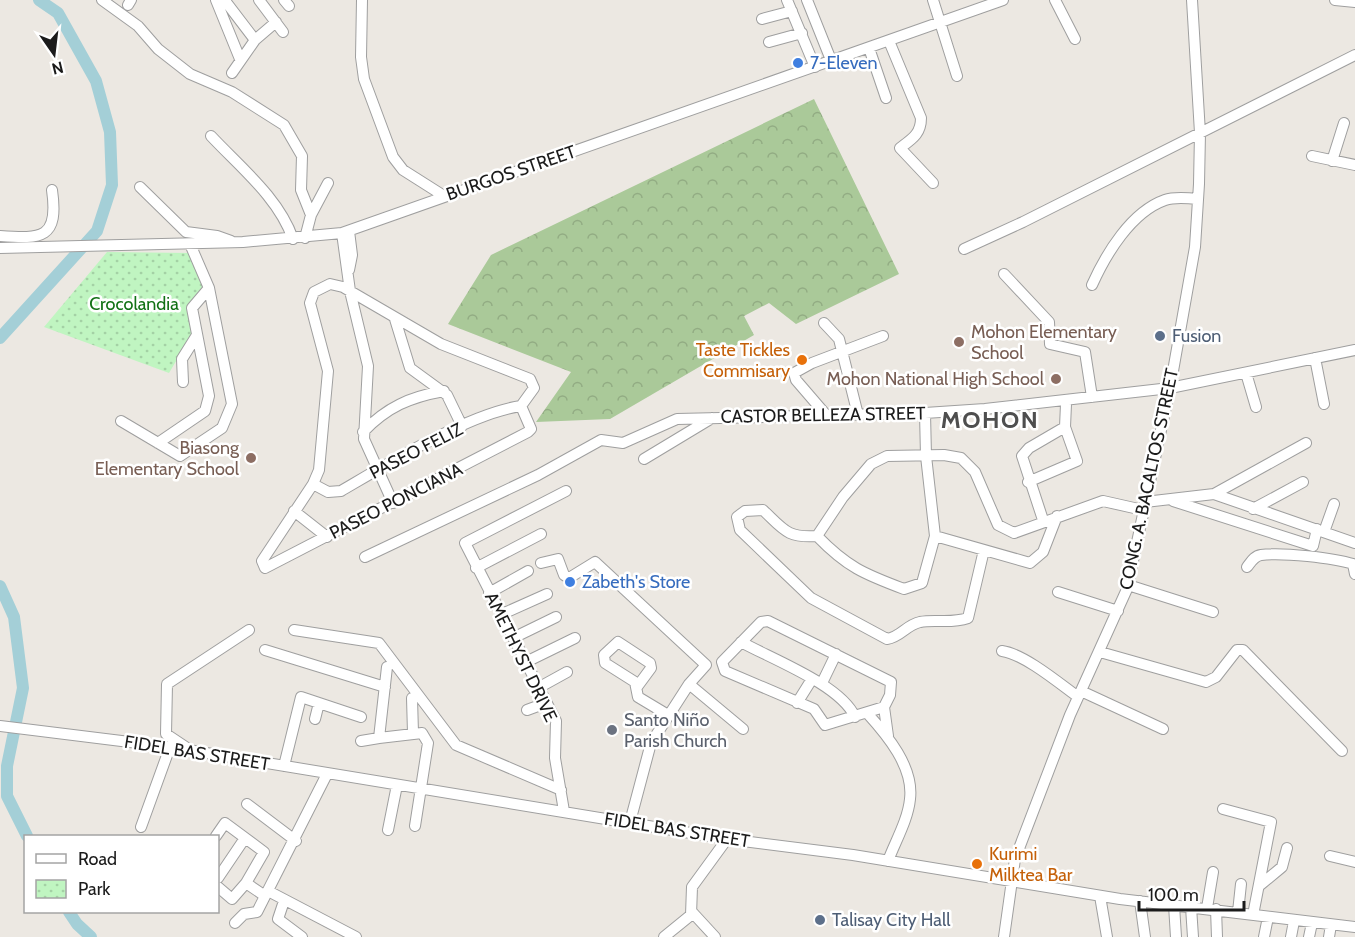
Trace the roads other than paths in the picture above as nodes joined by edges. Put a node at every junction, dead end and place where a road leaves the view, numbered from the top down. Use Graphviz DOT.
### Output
graph roads {
  1 [pos="102,0"];
  2 [pos="259,0"];
  3 [pos="362,0"];
  4 [pos="807,0"];
  5 [pos="933,0"];
  6 [pos="1003,0"];
  7 [pos="1055,0"];
  8 [pos="1192,0"];
  9 [pos="1335,0"];
  10 [pos="223,2"];
  11 [pos="1355,2"];
  12 [pos="790,5"];
  13 [pos="762,19"];
  14 [pos="276,22"];
  15 [pos="938,23"];
  16 [pos="283,32"];
  17 [pos="802,33"];
  18 [pos="1075,39"];
  19 [pos="255,40"];
  20 [pos="889,41"];
  21 [pos="769,42"];
  22 [pos="869,48"];
  23 [pos="1355,55"];
  24 [pos="240,59"];
  25 [pos="831,60"];
  26 [pos="815,67"];
  27 [pos="232,73"];
  28 [pos="957,76"];
  29 [pos="886,98"];
  30 [pos="1344,123"];
  31 [pos="1200,133"];
  32 [pos="211,136"];
  33 [pos="1312,156"];
  34 [pos="1332,161"];
  35 [pos="1355,165"];
  36 [pos="328,183"];
  37 [pos="933,183"];
  38 [pos="140,187"];
  39 [pos="52,190"];
  40 [pos="444,196"];
  41 [pos="1198,199"];
  42 [pos="311,215"];
  43 [pos="346,232"];
  44 [pos="0,236"];
  45 [pos="305,238"];
  46 [pos="293,239"];
  47 [pos="234,243"];
  48 [pos="190,244"];
  49 [pos="0,248"];
  50 [pos="964,249"];
  51 [pos="1004,274"];
  52 [pos="1092,285"];
  53 [pos="209,288"];
  54 [pos="350,291"];
  55 [pos="395,319"];
  56 [pos="824,323"];
  57 [pos="197,335"];
  58 [pos="883,336"];
  59 [pos="1355,350"];
  60 [pos="842,352"];
  61 [pos="1314,358"];
  62 [pos="1246,373"];
  63 [pos="183,382"];
  64 [pos="1170,388"];
  65 [pos="444,392"];
  66 [pos="1092,397"];
  67 [pos="1066,404"];
  68 [pos="1324,404"];
  69 [pos="521,406"];
  70 [pos="1256,406"];
  71 [pos="925,413"];
  72 [pos="858,415"];
  73 [pos="827,416"];
  74 [pos="715,417"];
  75 [pos="121,421"];
  76 [pos="462,426"];
  77 [pos="1065,427"];
  78 [pos="363,432"];
  79 [pos="158,443"];
  80 [pos="1306,443"];
  81 [pos="926,456"];
  82 [pos="644,459"];
  83 [pos="377,470"];
  84 [pos="1028,482"];
  85 [pos="1303,482"];
  86 [pos="313,484"];
  87 [pos="566,491"];
  88 [pos="1214,494"];
  89 [pos="1170,500"];
  90 [pos="393,503"];
  91 [pos="1334,504"];
  92 [pos="1144,506"];
  93 [pos="1252,509"];
  94 [pos="294,512"];
  95 [pos="1057,516"];
  96 [pos="1043,520"];
  97 [pos="1321,530"];
  98 [pos="540,534"];
  99 [pos="817,536"];
  100 [pos="935,536"];
  101 [pos="327,537"];
  102 [pos="1355,543"];
  103 [pos="984,550"];
  104 [pos="1311,552"];
  105 [pos="364,557"];
  106 [pos="541,563"];
  107 [pos="1247,567"];
  108 [pos="476,568"];
  109 [pos="1354,569"];
  110 [pos="528,571"];
  111 [pos="1128,585"];
  112 [pos="489,592"];
  113 [pos="1058,592"];
  114 [pos="547,594"];
  115 [pos="1118,611"];
  116 [pos="1213,612"];
  117 [pos="500,615"];
  118 [pos="556,616"];
  119 [pos="249,630"];
  120 [pos="294,630"];
  121 [pos="513,638"];
  122 [pos="575,639"];
  123 [pos="741,642"];
  124 [pos="265,650"];
  125 [pos="1002,651"];
  126 [pos="1100,652"];
  127 [pos="836,654"];
  128 [pos="526,662"];
  129 [pos="387,667"];
  130 [pos="567,672"];
  131 [pos="817,681"];
  132 [pos="689,684"];
  133 [pos="385,687"];
  134 [pos="637,687"];
  135 [pos="538,688"];
  136 [pos="1079,694"];
  137 [pos="412,698"];
  138 [pos="320,703"];
  139 [pos="546,703"];
  140 [pos="797,703"];
  141 [pos="884,707"];
  142 [pos="527,710"];
  143 [pos="867,713"];
  144 [pos="668,715"];
  145 [pos="361,717"];
  146 [pos="855,717"];
  147 [pos="315,719"];
  148 [pos="0,726"];
  149 [pos="743,729"];
  150 [pos="1163,729"];
  151 [pos="412,733"];
  152 [pos="888,736"];
  153 [pos="378,738"];
  154 [pos="361,741"];
  155 [pos="170,747"];
  156 [pos="190,751"];
  157 [pos="1342,751"];
  158 [pos="284,766"];
  159 [pos="327,774"];
  160 [pos="397,785"];
  161 [pos="419,789"];
  162 [pos="561,790"];
  163 [pos="247,804"];
  164 [pos="1223,809"];
  165 [pos="564,811"];
  166 [pos="630,822"];
  167 [pos="415,826"];
  168 [pos="141,828"];
  169 [pos="388,830"];
  170 [pos="217,835"];
  171 [pos="244,838"];
  172 [pos="727,839"];
  173 [pos="296,840"];
  174 [pos="1287,848"];
  175 [pos="1330,856"];
  176 [pos="888,861"];
  177 [pos="1355,861"];
  178 [pos="1213,872"];
  179 [pos="219,876"];
  180 [pos="1010,882"];
  181 [pos="246,883"];
  182 [pos="1242,884"];
  183 [pos="1259,885"];
  184 [pos="219,888"];
  185 [pos="267,894"];
  186 [pos="1100,896"];
  187 [pos="284,901"];
  188 [pos="1140,901"];
  189 [pos="1174,905"];
  190 [pos="1191,907"];
  191 [pos="1212,909"];
  192 [pos="692,912"];
  193 [pos="1238,912"];
  194 [pos="1253,915"];
  195 [pos="1268,917"];
  196 [pos="1294,921"];
  197 [pos="235,923"];
  198 [pos="1312,923"];
  199 [pos="1331,925"];
  200 [pos="1350,930"];
  201 [pos="334,932"];
  202 [pos="302,937"];
  203 [pos="356,937"];
  204 [pos="664,937"];
  205 [pos="715,937"];
  206 [pos="1004,937"];
  207 [pos="1107,937"];
  208 [pos="1145,937"];
  209 [pos="1176,937"];
  210 [pos="1193,937"];
  211 [pos="1217,937"];
  212 [pos="1264,937"];
  213 [pos="1291,937"];
  214 [pos="1309,937"];
  215 [pos="1329,937"];
  1 -- 42 [label="street"];
  2 -- 14 [label="street"];
  3 -- 40 [label="street"];
  4 -- 25 [label="street"];
  5 -- 15 [label="street"];
  6 -- 15 [label="street, BURGOS STREET"];
  7 -- 18 [label="street"];
  8 -- 31 [label="street, CONG. A. BACALTOS STREET"];
  9 -- 11 [label="street"];
  10 -- 19 [label="street"];
  10 -- 24 [label="street"];
  12 -- 13 [label="street"];
  12 -- 17 [label="street"];
  14 -- 16 [label="street"];
  14 -- 19 [label="street"];
  15 -- 20 [label="street, BURGOS STREET"];
  15 -- 28 [label="street"];
  17 -- 21 [label="street"];
  17 -- 26 [label="street"];
  19 -- 24 [label="street"];
  20 -- 22 [label="street, BURGOS STREET"];
  20 -- 37 [label="street"];
  22 -- 25 [label="street, BURGOS STREET"];
  22 -- 29 [label="street"];
  23 -- 31 [label="street"];
  24 -- 27 [label="street"];
  25 -- 26 [label="street, BURGOS STREET"];
  26 -- 40 [label="street, BURGOS STREET"];
  30 -- 34 [label="street"];
  31 -- 41 [label="street, CONG. A. BACALTOS STREET"];
  31 -- 50 [label="street"];
  32 -- 46 [label="street"];
  33 -- 34 [label="street"];
  34 -- 35 [label="street"];
  36 -- 42 [label="street"];
  38 -- 47 [label="street"];
  39 -- 44 [label="street"];
  40 -- 43 [label="street, BURGOS STREET"];
  41 -- 52 [label="street"];
  41 -- 64 [label="street, CONG. A. BACALTOS STREET"];
  42 -- 45 [label="street"];
  43 -- 45 [label="street, BURGOS STREET"];
  43 -- 54 [label="street"];
  45 -- 46 [label="street, BURGOS STREET"];
  46 -- 47 [label="street, BURGOS STREET"];
  47 -- 48 [label="street, BURGOS STREET"];
  48 -- 49 [label="street, BURGOS STREET"];
  48 -- 53 [label="street"];
  51 -- 66 [label="street"];
  53 -- 57 [label="street"];
  53 -- 79 [label="street"];
  54 -- 55 [label="street"];
  54 -- 78 [label="street"];
  54 -- 86 [label="street"];
  55 -- 65 [label="street"];
  55 -- 69 [label="street"];
  56 -- 60 [label="street"];
  57 -- 63 [label="street"];
  57 -- 79 [label="street"];
  58 -- 60 [label="street"];
  59 -- 61 [label="street, CASTOR BELLEZA STREET"];
  60 -- 72 [label="street"];
  60 -- 73 [label="street"];
  61 -- 62 [label="street, CASTOR BELLEZA STREET"];
  61 -- 68 [label="street"];
  62 -- 64 [label="street, CASTOR BELLEZA STREET"];
  62 -- 70 [label="street"];
  64 -- 66 [label="street, CASTOR BELLEZA STREET"];
  64 -- 92 [label="street, CONG. A. BACALTOS STREET"];
  65 -- 76 [label="street"];
  65 -- 78 [label="street"];
  66 -- 71 [label="street, CASTOR BELLEZA STREET"];
  67 -- 77 [label="street"];
  69 -- 76 [label="street, PASEO FELIZ"];
  69 -- 90 [label="street, PASEO PONCIANA"];
  71 -- 72 [label="street, CASTOR BELLEZA STREET"];
  71 -- 81 [label="street"];
  72 -- 73 [label="street, CASTOR BELLEZA STREET"];
  73 -- 74 [label="street, CASTOR BELLEZA STREET"];
  74 -- 82 [label="street"];
  74 -- 105 [label="street, CASTOR BELLEZA STREET"];
  75 -- 79 [label="street"];
  76 -- 83 [label="street, PASEO FELIZ"];
  77 -- 84 [label="street"];
  77 -- 84 [label="street"];
  78 -- 83 [label="street"];
  80 -- 88 [label="street"];
  81 -- 96 [label="street"];
  81 -- 99 [label="street"];
  81 -- 100 [label="street"];
  83 -- 86 [label="street, PASEO FELIZ"];
  83 -- 90 [label="street"];
  84 -- 96 [label="street"];
  85 -- 93 [label="street"];
  86 -- 94 [label="street"];
  87 -- 108 [label="street, AMETHYST DRIVE"];
  88 -- 89 [label="street"];
  88 -- 93 [label="street"];
  89 -- 92 [label="street"];
  89 -- 104 [label="street"];
  90 -- 101 [label="street, PASEO PONCIANA"];
  91 -- 97 [label="street"];
  92 -- 95 [label="street"];
  92 -- 111 [label="street, CONG. A. BACALTOS STREET"];
  93 -- 97 [label="street"];
  94 -- 101 [label="street"];
  94 -- 101 [label="street, PASEO PONCIANA"];
  95 -- 96 [label="street"];
  95 -- 103 [label="street"];
  97 -- 102 [label="street"];
  97 -- 104 [label="street"];
  98 -- 108 [label="street"];
  99 -- 100 [label="street"];
  99 -- 103 [label="street"];
  100 -- 103 [label="street"];
  104 -- 107 [label="street"];
  104 -- 109 [label="street"];
  106 -- 132 [label="street"];
  108 -- 112 [label="street, AMETHYST DRIVE"];
  110 -- 112 [label="street"];
  111 -- 115 [label="street, CONG. A. BACALTOS STREET"];
  111 -- 116 [label="street"];
  112 -- 117 [label="street, AMETHYST DRIVE"];
  113 -- 115 [label="street"];
  114 -- 117 [label="street"];
  115 -- 126 [label="street, CONG. A. BACALTOS STREET"];
  117 -- 121 [label="street, AMETHYST DRIVE"];
  118 -- 121 [label="street"];
  119 -- 156 [label="street"];
  120 -- 162 [label="street"];
  121 -- 128 [label="street, AMETHYST DRIVE"];
  122 -- 128 [label="street"];
  123 -- 127 [label="street"];
  123 -- 131 [label="street"];
  123 -- 140 [label="street"];
  124 -- 133 [label="street"];
  125 -- 136 [label="street"];
  126 -- 136 [label="street, CONG. A. BACALTOS STREET"];
  126 -- 157 [label="street"];
  127 -- 131 [label="street"];
  127 -- 141 [label="street"];
  128 -- 135 [label="street, AMETHYST DRIVE"];
  129 -- 133 [label="street"];
  130 -- 135 [label="street"];
  131 -- 140 [label="street"];
  131 -- 146 [label="street"];
  132 -- 144 [label="street"];
  132 -- 149 [label="street"];
  133 -- 153 [label="street"];
  134 -- 134 [label="street"];
  134 -- 144 [label="street"];
  135 -- 139 [label="street, AMETHYST DRIVE"];
  136 -- 150 [label="street"];
  136 -- 180 [label="street, CONG. A. BACALTOS STREET"];
  137 -- 151 [label="street"];
  138 -- 145 [label="street"];
  138 -- 147 [label="street"];
  138 -- 158 [label="street"];
  139 -- 142 [label="street"];
  139 -- 162 [label="street, AMETHYST DRIVE"];
  140 -- 146 [label="street"];
  141 -- 143 [label="street"];
  141 -- 152 [label="street"];
  143 -- 146 [label="street"];
  143 -- 152 [label="street"];
  144 -- 166 [label="street"];
  148 -- 155 [label="street, FIDEL BAS STREET"];
  151 -- 153 [label="street"];
  151 -- 161 [label="street"];
  152 -- 176 [label="street"];
  153 -- 154 [label="street"];
  155 -- 156 [label="street, FIDEL BAS STREET"];
  155 -- 168 [label="street"];
  156 -- 158 [label="street, FIDEL BAS STREET"];
  158 -- 159 [label="street, FIDEL BAS STREET"];
  159 -- 160 [label="street, FIDEL BAS STREET"];
  159 -- 173 [label="street"];
  160 -- 161 [label="street, FIDEL BAS STREET"];
  160 -- 169 [label="street"];
  161 -- 165 [label="street, FIDEL BAS STREET"];
  161 -- 167 [label="street"];
  162 -- 165 [label="street, AMETHYST DRIVE"];
  163 -- 173 [label="street"];
  164 -- 183 [label="street"];
  165 -- 166 [label="street, FIDEL BAS STREET"];
  166 -- 172 [label="street, FIDEL BAS STREET"];
  170 -- 171 [label="street"];
  171 -- 179 [label="street"];
  171 -- 181 [label="street"];
  172 -- 176 [label="street, FIDEL BAS STREET"];
  172 -- 192 [label="street"];
  173 -- 185 [label="street"];
  174 -- 183 [label="street"];
  175 -- 177 [label="street"];
  176 -- 180 [label="street, FIDEL BAS STREET"];
  178 -- 191 [label="street"];
  180 -- 186 [label="street, FIDEL BAS STREET"];
  180 -- 206 [label="street, CONG. A. BACALTOS STREET"];
  181 -- 184 [label="street"];
  181 -- 185 [label="street"];
  182 -- 193 [label="street"];
  183 -- 194 [label="street"];
  185 -- 187 [label="street"];
  185 -- 197 [label="street"];
  186 -- 188 [label="street, FIDEL BAS STREET"];
  186 -- 207 [label="street"];
  187 -- 201 [label="street"];
  187 -- 202 [label="street"];
  188 -- 189 [label="street, FIDEL BAS STREET"];
  188 -- 208 [label="street"];
  189 -- 190 [label="street, FIDEL BAS STREET"];
  189 -- 209 [label="street"];
  190 -- 191 [label="street, FIDEL BAS STREET"];
  190 -- 210 [label="street"];
  191 -- 193 [label="street, FIDEL BAS STREET"];
  191 -- 211 [label="street"];
  192 -- 204 [label="street"];
  192 -- 205 [label="street"];
  193 -- 194 [label="street, FIDEL BAS STREET"];
  194 -- 195 [label="street, FIDEL BAS STREET"];
  195 -- 196 [label="street, FIDEL BAS STREET"];
  195 -- 212 [label="street"];
  196 -- 198 [label="street, FIDEL BAS STREET"];
  196 -- 213 [label="street"];
  198 -- 199 [label="street, FIDEL BAS STREET"];
  198 -- 214 [label="street"];
  199 -- 200 [label="street, FIDEL BAS STREET"];
  199 -- 215 [label="street"];
  201 -- 203 [label="street"];
}
